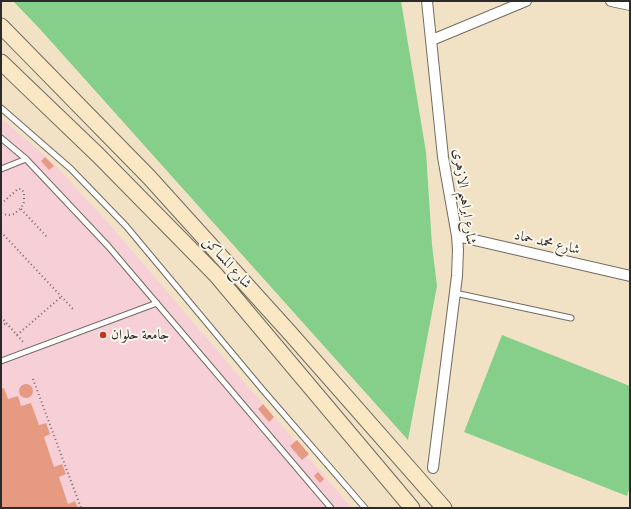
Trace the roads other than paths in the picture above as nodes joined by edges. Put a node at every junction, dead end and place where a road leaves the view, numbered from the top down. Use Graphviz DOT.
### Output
graph roads {
  1 [pos="427,1"];
  2 [pos="526,1"];
  3 [pos="611,1"];
  4 [pos="630,5"];
  5 [pos="1,26"];
  6 [pos="432,40"];
  7 [pos="1,62"];
  8 [pos="1,108"];
  9 [pos="1,138"];
  10 [pos="26,159"];
  11 [pos="1,168"];
  12 [pos="457,236"];
  13 [pos="630,276"];
  14 [pos="454,293"];
  15 [pos="156,303"];
  16 [pos="571,318"];
  17 [pos="1,361"];
  18 [pos="433,468"];
  19 [pos="331,508"];
  20 [pos="365,508"];
  21 [pos="412,508"];
  22 [pos="444,508"];
  1 -- 6 [label="street, شارع ابراهيم الازهرى"];
  2 -- 6 [label="street"];
  3 -- 4 [label="street"];
  5 -- 22 [label="street, شارع المساكن"];
  6 -- 12 [label="street, شارع ابراهيم الازهرى"];
  7 -- 21 [label="street, شارع المساكن"];
  8 -- 20 [label="lane"];
  9 -- 10 [label="lane"];
  10 -- 11 [label="lane"];
  10 -- 15 [label="lane"];
  12 -- 13 [label="street, شارع محمد حماد"];
  12 -- 14 [label="street, شارع ابراهيم الازهرى"];
  14 -- 16 [label="lane"];
  14 -- 18 [label="street, شارع ابراهيم الازهرى"];
  15 -- 17 [label="lane"];
  15 -- 19 [label="lane"];
}
